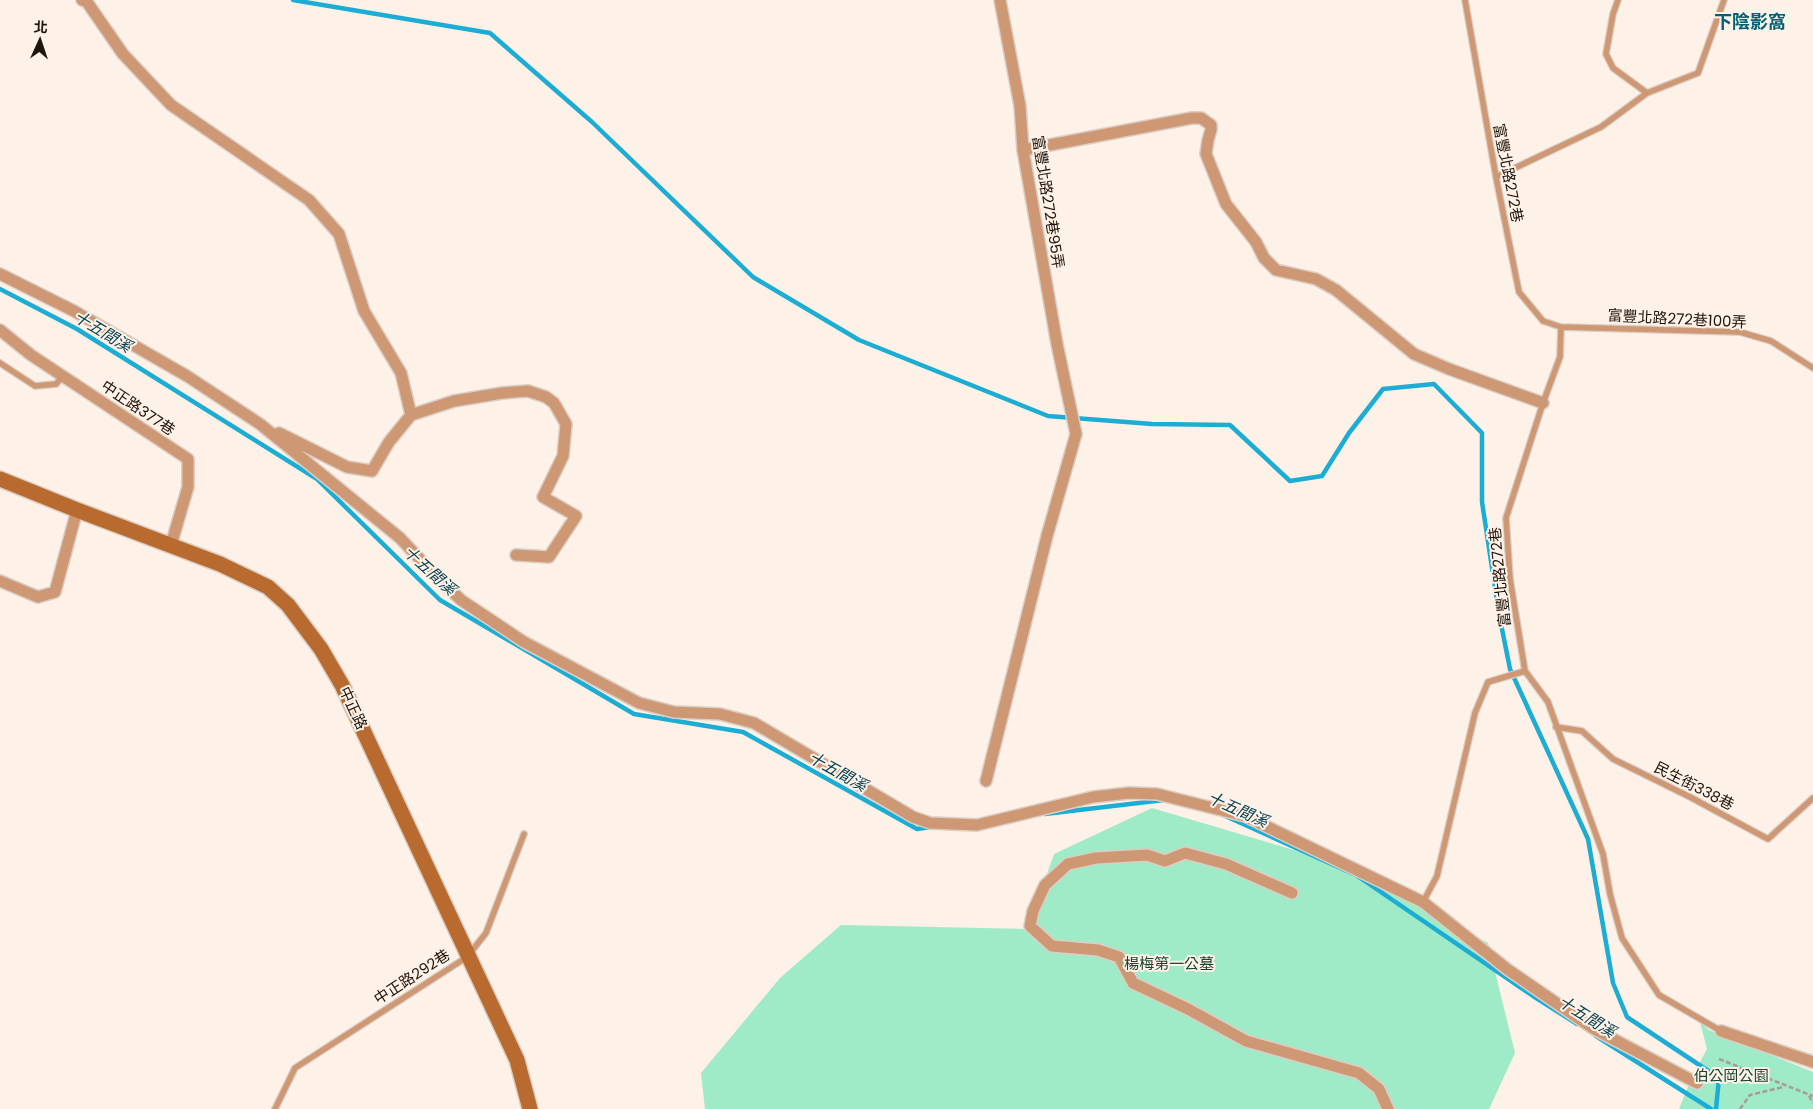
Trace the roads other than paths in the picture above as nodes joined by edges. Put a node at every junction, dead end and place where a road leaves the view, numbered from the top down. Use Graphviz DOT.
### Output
graph roads {
  1 [pos="82,0"];
  2 [pos="1000,0"];
  3 [pos="1465,0"];
  4 [pos="1618,0"];
  5 [pos="1724,0"];
  6 [pos="1647,93"];
  7 [pos="1023,150"];
  8 [pos="1496,177"];
  9 [pos="0,274"];
  10 [pos="1562,327"];
  11 [pos="0,330"];
  12 [pos="0,362"];
  13 [pos="1813,368"];
  14 [pos="63,376"];
  15 [pos="1543,403"];
  16 [pos="411,415"];
  17 [pos="260,424"];
  18 [pos="0,479"];
  19 [pos="78,510"];
  20 [pos="171,545"];
  21 [pos="516,555"];
  22 [pos="0,581"];
  23 [pos="1524,672"];
  24 [pos="1556,727"];
  25 [pos="986,780"];
  26 [pos="1813,798"];
  27 [pos="524,834"];
  28 [pos="1292,893"];
  29 [pos="1423,902"];
  30 [pos="467,957"];
  31 [pos="1721,1031"];
  32 [pos="1813,1062"];
  33 [pos="1697,1083"];
  34 [pos="275,1109"];
  35 [pos="530,1109"];
  36 [pos="1388,1109"];
  1 -- 16 [label="street"];
  2 -- 7 [label="street, 富豐北路272巷95弄"];
  3 -- 8 [label="lane, 富豐北路272巷"];
  4 -- 6 [label="lane"];
  5 -- 6 [label="lane"];
  6 -- 8 [label="lane"];
  7 -- 15 [label="street"];
  7 -- 25 [label="street, 富豐北路272巷95弄"];
  8 -- 10 [label="lane, 富豐北路272巷"];
  9 -- 17 [label="street"];
  10 -- 13 [label="lane, 富豐北路272巷100弄"];
  10 -- 15 [label="lane, 富豐北路272巷"];
  11 -- 14 [label="street, 中正路377巷"];
  12 -- 14 [label="lane"];
  14 -- 20 [label="street, 中正路377巷"];
  15 -- 23 [label="lane, 富豐北路272巷"];
  16 -- 17 [label="street"];
  16 -- 21 [label="street"];
  17 -- 29 [label="street"];
  18 -- 19 [label="street, 中正路"];
  19 -- 20 [label="street, 中正路"];
  19 -- 22 [label="street"];
  20 -- 30 [label="street, 中正路"];
  23 -- 24 [label="lane, 富豐北路272巷"];
  23 -- 29 [label="lane"];
  24 -- 26 [label="lane, 民生街338巷"];
  24 -- 31 [label="lane, 富豐北路272巷"];
  27 -- 30 [label="lane, 中正路292巷"];
  28 -- 36 [label="street"];
  29 -- 33 [label="street"];
  30 -- 34 [label="lane, 中正路292巷"];
  30 -- 35 [label="street, 中正路"];
  31 -- 32 [label="street"];
}
